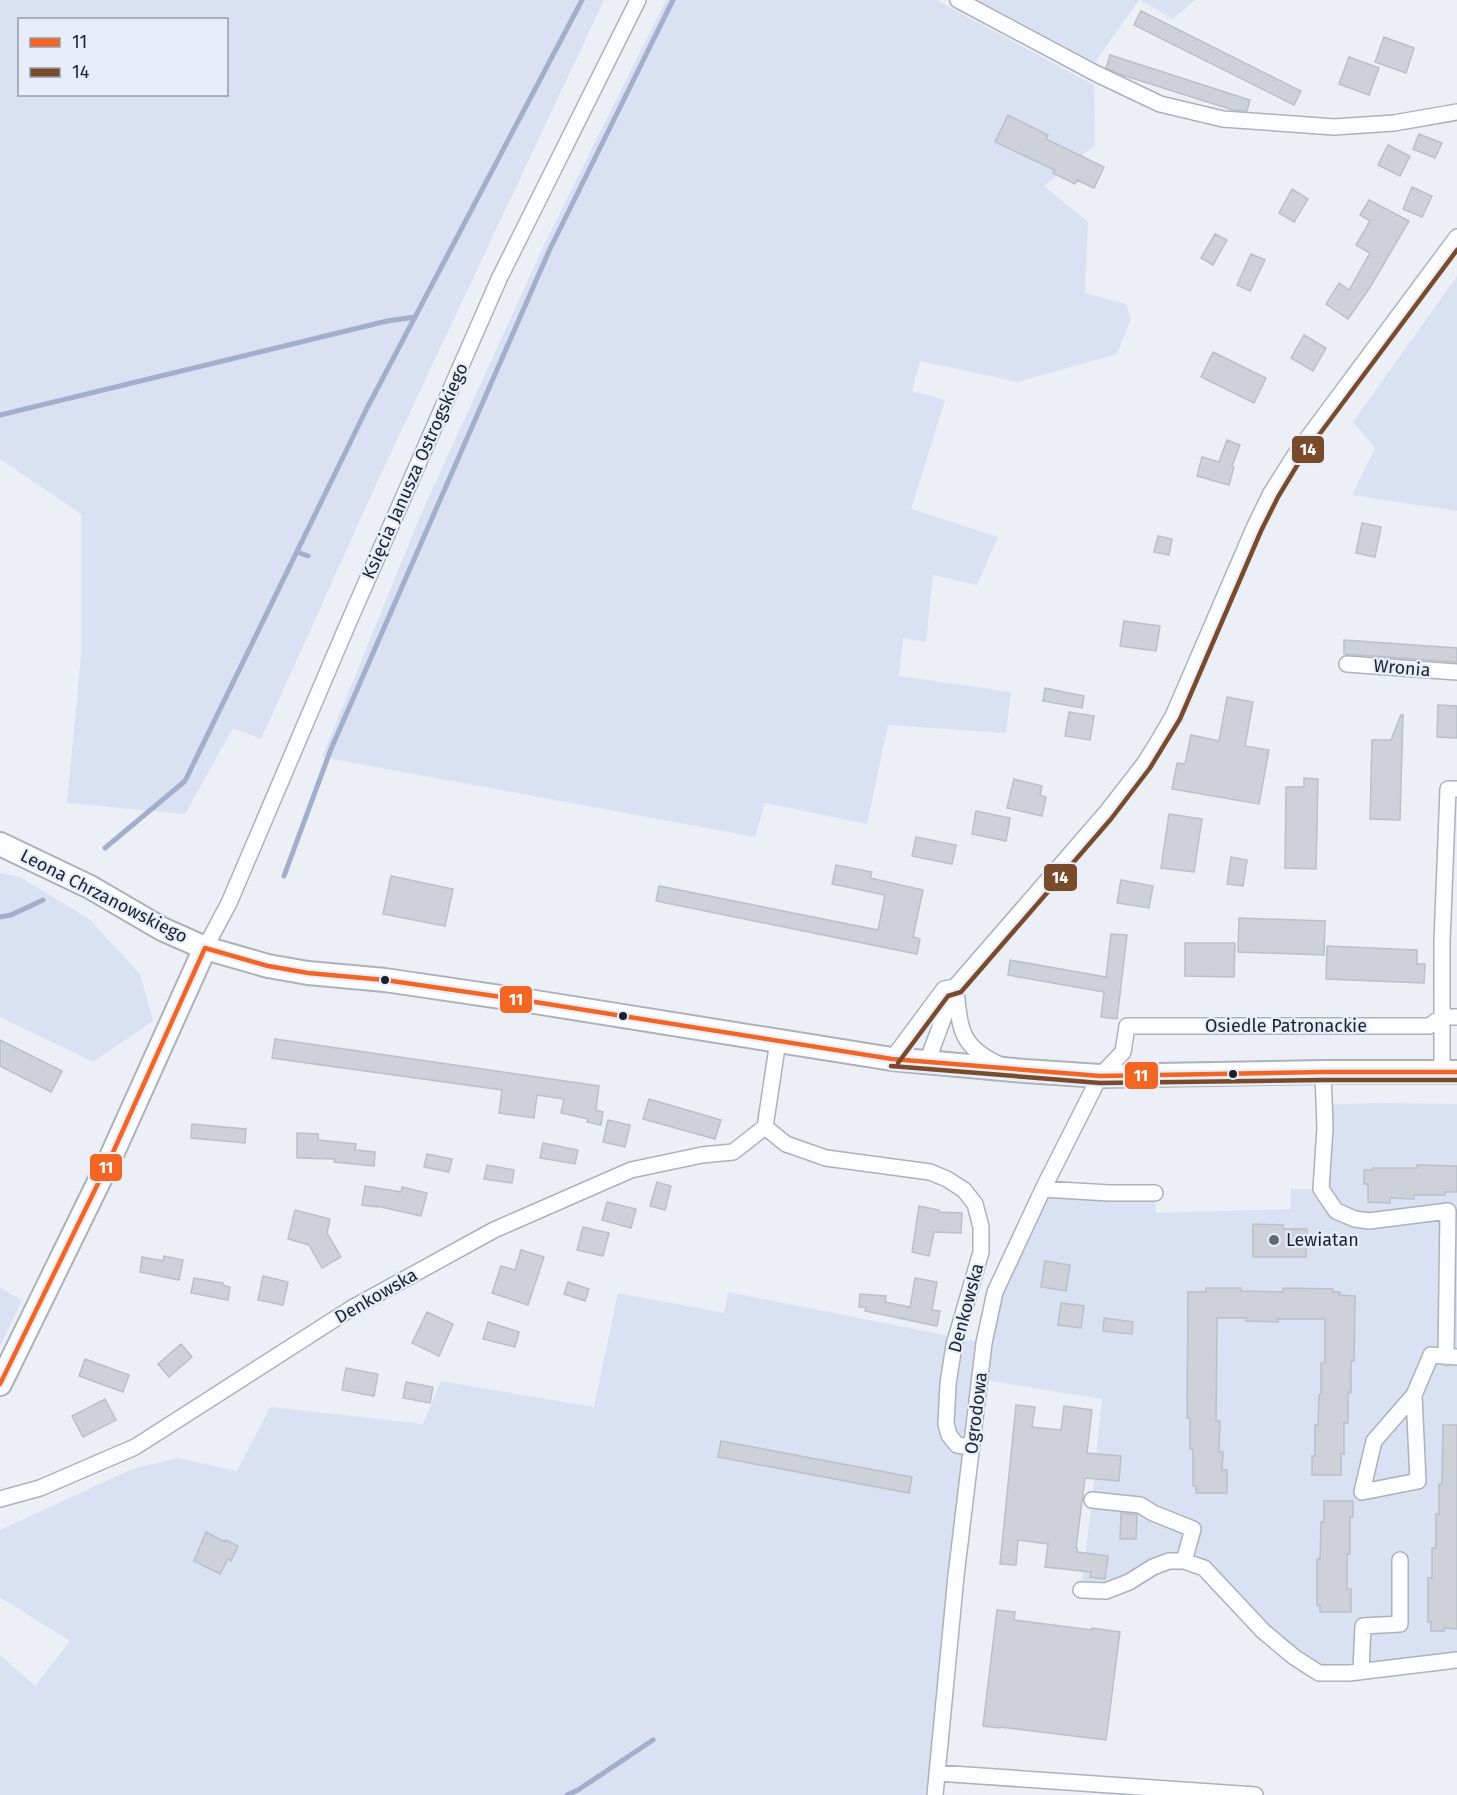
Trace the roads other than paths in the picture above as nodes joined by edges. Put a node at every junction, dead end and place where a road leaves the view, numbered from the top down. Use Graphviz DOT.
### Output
graph roads {
  1 [pos="638,0"];
  2 [pos="958,0"];
  3 [pos="1457,112"];
  4 [pos="1457,237"];
  5 [pos="1347,664"];
  6 [pos="1457,672"];
  7 [pos="1457,789"];
  8 [pos="0,844"];
  9 [pos="205,948"];
  10 [pos="956,987"];
  11 [pos="1450,1017"];
  12 [pos="1127,1026"];
  13 [pos="778,1041"];
  14 [pos="892,1059"];
  15 [pos="927,1062"];
  16 [pos="1010,1070"];
  17 [pos="1323,1072"];
  18 [pos="1450,1072"];
  19 [pos="1100,1076"];
  20 [pos="765,1127"];
  21 [pos="1044,1189"];
  22 [pos="1155,1193"];
  23 [pos="1452,1357"];
  24 [pos="0,1384"];
  25 [pos="1414,1395"];
  26 [pos="971,1447"];
  27 [pos="0,1499"];
  28 [pos="1092,1500"];
  29 [pos="1400,1560"];
  30 [pos="1184,1561"];
  31 [pos="1081,1590"];
  32 [pos="1457,1660"];
  33 [pos="1361,1671"];
  34 [pos="937,1773"];
  35 [pos="935,1795"];
  36 [pos="1256,1795"];
  1 -- 9 [label="street, Księcia Janusza Ostrogskiego"];
  2 -- 3 [label="street"];
  4 -- 10 [label="street"];
  5 -- 6 [label="street, Wronia"];
  7 -- 11 [label="street"];
  8 -- 9 [label="street, Leona Chrzanowskiego"];
  9 -- 13 [label="street, Leona Chrzanowskiego"];
  9 -- 24 [label="street"];
  10 -- 14 [label="street"];
  10 -- 15 [label="street"];
  10 -- 16 [label="street"];
  11 -- 12 [label="street, Osiedle Patronackie"];
  11 -- 18 [label="street"];
  12 -- 19 [label="street, Ogrodowa"];
  13 -- 14 [label="street, Leona Chrzanowskiego"];
  13 -- 20 [label="street"];
  14 -- 15 [label="street, Leona Chrzanowskiego"];
  15 -- 16 [label="street, Leona Chrzanowskiego"];
  16 -- 19 [label="street, Leona Chrzanowskiego"];
  17 -- 18 [label="street, Leona Chrzanowskiego"];
  17 -- 19 [label="street, Leona Chrzanowskiego"];
  17 -- 23 [label="street"];
  19 -- 21 [label="street, Ogrodowa"];
  20 -- 26 [label="street, Denkowska"];
  20 -- 27 [label="street, Denkowska"];
  21 -- 22 [label="street"];
  21 -- 26 [label="street, Ogrodowa"];
  23 -- 25 [label="street"];
  25 -- 25 [label="street"];
  26 -- 34 [label="street, Ogrodowa"];
  28 -- 30 [label="street"];
  29 -- 33 [label="street"];
  30 -- 31 [label="street"];
  30 -- 33 [label="street"];
  32 -- 33 [label="street"];
  34 -- 35 [label="street"];
  34 -- 36 [label="street"];
}
